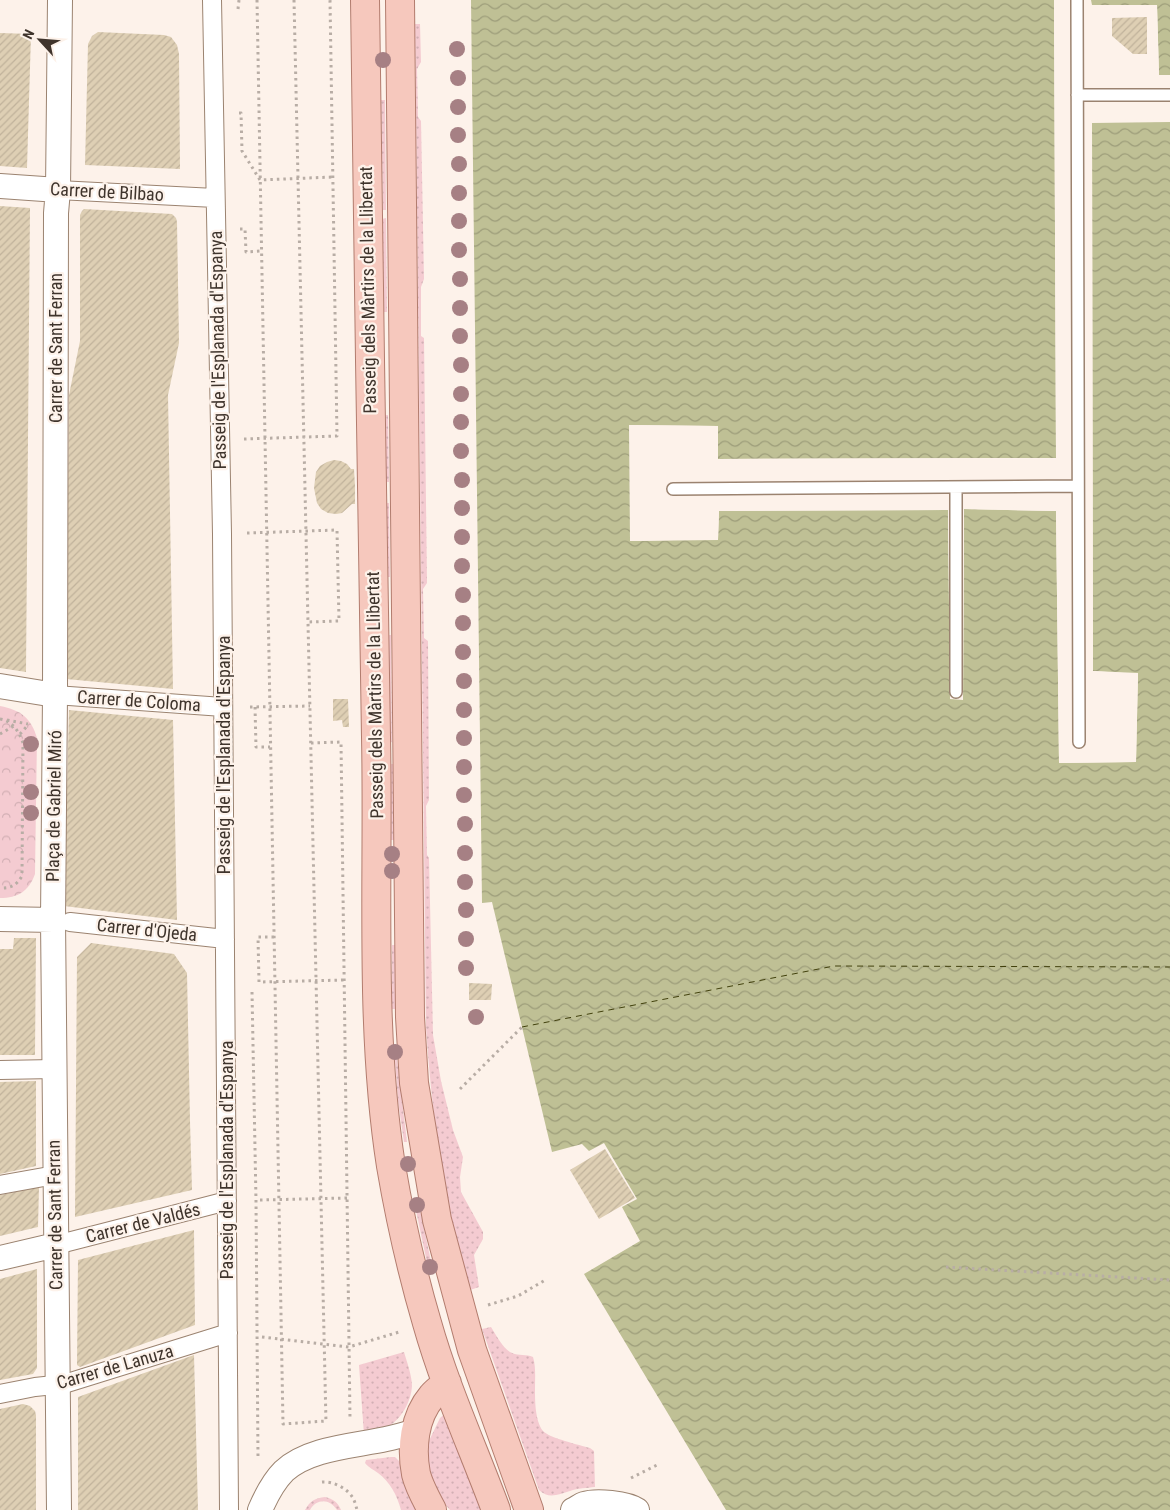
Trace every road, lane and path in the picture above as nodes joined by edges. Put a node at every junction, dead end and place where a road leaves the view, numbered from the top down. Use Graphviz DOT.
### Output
graph roads {
  1 [pos="60,0"];
  2 [pos="212,0"];
  3 [pos="257,0"];
  4 [pos="294,0"];
  5 [pos="330,0"];
  6 [pos="365,0"];
  7 [pos="400,0"];
  8 [pos="1077,0"];
  9 [pos="1077,95"];
  10 [pos="1170,95"];
  11 [pos="241,113"];
  12 [pos="332,177"];
  13 [pos="298,178"];
  14 [pos="260,180"];
  15 [pos="0,186"];
  16 [pos="58,190"];
  17 [pos="215,198"];
  18 [pos="245,229"];
  19 [pos="261,251"];
  20 [pos="304,438"];
  21 [pos="244,439"];
  22 [pos="265,439"];
  23 [pos="1078,486"];
  24 [pos="956,487"];
  25 [pos="673,489"];
  26 [pos="306,531"];
  27 [pos="267,532"];
  28 [pos="247,533"];
  29 [pos="308,622"];
  30 [pos="0,686"];
  31 [pos="956,692"];
  32 [pos="55,696"];
  33 [pos="310,706"];
  34 [pos="224,707"];
  35 [pos="250,707"];
  36 [pos="255,707"];
  37 [pos="270,707"];
  38 [pos="2,719"];
  39 [pos="14,726"];
  40 [pos="0,734"];
  41 [pos="20,734"];
  42 [pos="311,742"];
  43 [pos="1079,742"];
  44 [pos="270,747"];
  45 [pos="18,883"];
  46 [pos="22,887"];
  47 [pos="0,888"];
  48 [pos="0,919"];
  49 [pos="61,921"];
  50 [pos="274,937"];
  51 [pos="225,939"];
  52 [pos="316,980"];
  53 [pos="344,980"];
  54 [pos="275,982"];
  55 [pos="522,1028"];
  56 [pos="54,1069"];
  57 [pos="0,1070"];
  58 [pos="460,1089"];
  59 [pos="55,1175"];
  60 [pos="0,1186"];
  61 [pos="347,1198"];
  62 [pos="320,1199"];
  63 [pos="260,1200"];
  64 [pos="279,1200"];
  65 [pos="227,1201"];
  66 [pos="56,1245"];
  67 [pos="0,1258"];
  68 [pos="946,1267"];
  69 [pos="547,1279"];
  70 [pos="1170,1280"];
  71 [pos="482,1307"];
  72 [pos="402,1331"];
  73 [pos="228,1334"];
  74 [pos="262,1337"];
  75 [pos="282,1339"];
  76 [pos="324,1344"];
  77 [pos="349,1347"];
  78 [pos="447,1382"];
  79 [pos="57,1385"];
  80 [pos="0,1394"];
  81 [pos="342,1419"];
  82 [pos="334,1420"];
  83 [pos="326,1421"];
  84 [pos="326,1429"];
  85 [pos="416,1431"];
  86 [pos="657,1464"];
  87 [pos="327,1482"];
  88 [pos="624,1482"];
  89 [pos="59,1510"];
  90 [pos="229,1510"];
  91 [pos="260,1510"];
  92 [pos="357,1510"];
  93 [pos="432,1510"];
  94 [pos="496,1510"];
  95 [pos="529,1510"];
  96 [pos="574,1510"];
  97 [pos="637,1510"];
  1 -- 16 [label="street, Carrer de Sant Ferran"];
  2 -- 17 [label="street, Passeig de l'Esplanada d'Espanya"];
  3 -- 14 [label="path"];
  4 -- 13 [label="path"];
  5 -- 12 [label="path"];
  6 -- 78 [label="main road, Passeig dels Màrtirs de la Llibertat"];
  7 -- 95 [label="main road, Passeig dels Màrtirs de la Llibertat"];
  8 -- 9 [label="lane"];
  9 -- 10 [label="lane"];
  9 -- 23 [label="lane"];
  11 -- 14 [label="path"];
  12 -- 13 [label="path"];
  12 -- 20 [label="path"];
  13 -- 14 [label="path"];
  13 -- 20 [label="path"];
  14 -- 19 [label="path"];
  15 -- 16 [label="street, Carrer de Bilbao"];
  16 -- 17 [label="street, Carrer de Bilbao"];
  16 -- 32 [label="street, Carrer de Sant Ferran"];
  17 -- 34 [label="street, Passeig de l'Esplanada d'Espanya"];
  18 -- 19 [label="path"];
  19 -- 22 [label="path"];
  20 -- 22 [label="path"];
  20 -- 26 [label="path"];
  21 -- 22 [label="path"];
  22 -- 27 [label="path"];
  23 -- 24 [label="lane"];
  23 -- 43 [label="lane"];
  24 -- 25 [label="lane"];
  24 -- 31 [label="lane"];
  26 -- 27 [label="path"];
  26 -- 29 [label="path"];
  26 -- 29 [label="path"];
  27 -- 28 [label="path"];
  27 -- 37 [label="path"];
  29 -- 33 [label="path"];
  30 -- 32 [label="street"];
  32 -- 34 [label="street, Carrer de Coloma"];
  32 -- 49 [label="street, Plaça de Gabriel Miró"];
  33 -- 37 [label="path"];
  33 -- 42 [label="path"];
  34 -- 51 [label="street, Passeig de l'Esplanada d'Espanya"];
  35 -- 36 [label="path"];
  36 -- 37 [label="path"];
  36 -- 44 [label="path"];
  37 -- 44 [label="path"];
  38 -- 39 [label="path"];
  38 -- 41 [label="path"];
  39 -- 40 [label="path"];
  39 -- 41 [label="path"];
  41 -- 45 [label="path"];
  42 -- 52 [label="path"];
  42 -- 53 [label="path"];
  44 -- 50 [label="path"];
  45 -- 46 [label="path"];
  45 -- 47 [label="path"];
  48 -- 49 [label="street"];
  49 -- 51 [label="street, Carrer d'Ojeda"];
  49 -- 56 [label="street, Carrer de Sant Ferran"];
  50 -- 54 [label="path"];
  50 -- 54 [label="path"];
  51 -- 65 [label="street, Passeig de l'Esplanada d'Espanya"];
  52 -- 53 [label="path"];
  52 -- 54 [label="path"];
  52 -- 62 [label="path"];
  53 -- 61 [label="path"];
  54 -- 64 [label="path"];
  55 -- 58 [label="path"];
  56 -- 57 [label="street"];
  56 -- 59 [label="street, Carrer de Sant Ferran"];
  59 -- 60 [label="street"];
  59 -- 66 [label="street, Carrer de Sant Ferran"];
  61 -- 62 [label="path"];
  61 -- 77 [label="path"];
  62 -- 64 [label="path"];
  62 -- 76 [label="path"];
  63 -- 64 [label="path"];
  64 -- 75 [label="path"];
  65 -- 66 [label="street, Carrer de Valdés"];
  65 -- 73 [label="street, Passeig de l'Esplanada d'Espanya"];
  66 -- 67 [label="street, Carrer de Valdés"];
  66 -- 79 [label="street, Carrer de Sant Ferran"];
  68 -- 70 [label="path"];
  69 -- 71 [label="path"];
  72 -- 77 [label="path"];
  73 -- 79 [label="street, Carrer de Lanuza"];
  73 -- 90 [label="street, Passeig de l'Esplanada d'Espanya"];
  74 -- 75 [label="path"];
  75 -- 76 [label="path"];
  75 -- 83 [label="path"];
  76 -- 77 [label="path"];
  76 -- 83 [label="path"];
  77 -- 81 [label="path"];
  78 -- 85 [label="main road"];
  78 -- 94 [label="main road, Passeig dels Màrtirs de la Llibertat"];
  79 -- 80 [label="street, Carrer de Lanuza"];
  79 -- 89 [label="street, Carrer de Sant Ferran"];
  82 -- 83 [label="path"];
  83 -- 84 [label="path"];
  85 -- 91 [label="street"];
  85 -- 93 [label="main road"];
  86 -- 88 [label="path"];
  87 -- 92 [label="path"];
  96 -- 97 [label="street"];
}
